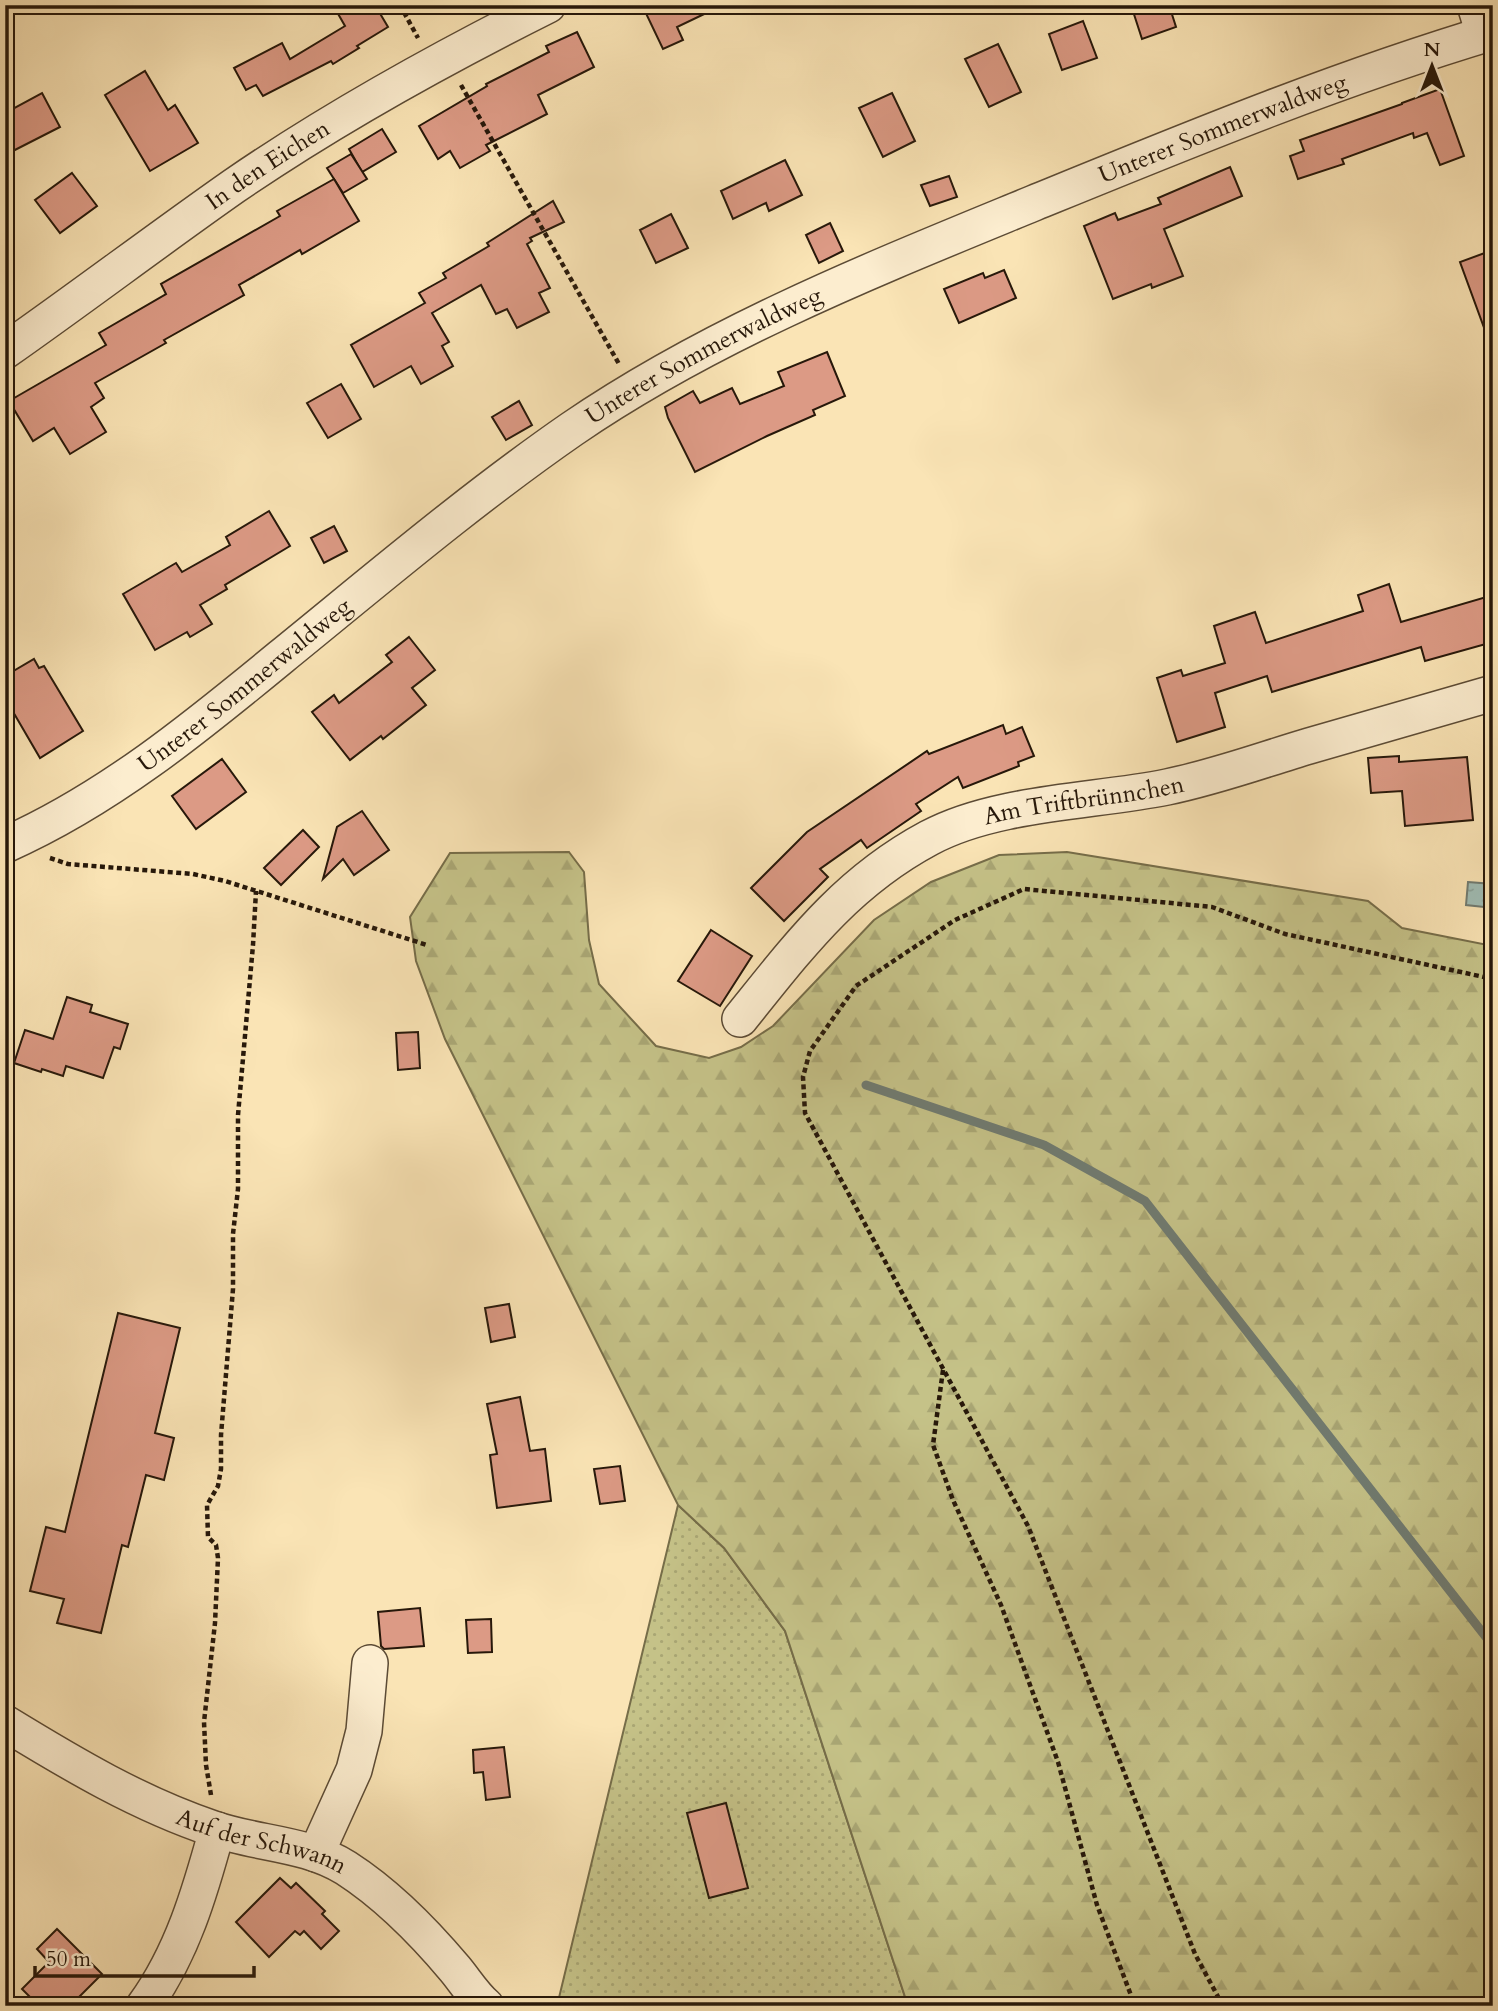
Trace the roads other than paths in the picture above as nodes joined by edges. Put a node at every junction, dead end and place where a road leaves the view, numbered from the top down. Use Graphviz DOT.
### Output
graph roads {
  1 [pos="548,5"];
  2 [pos="1484,24"];
  3 [pos="5,351"];
  4 [pos="1493,693"];
  5 [pos="10,843"];
  6 [pos="740,1019"];
  7 [pos="370,1663"];
  8 [pos="5,1723"];
  9 [pos="217,1830"];
  10 [pos="316,1854"];
  11 [pos="482,2004"];
  12 [pos="144,2006"];
  1 -- 3 [label="street, In den Eichen"];
  2 -- 5 [label="street, Unterer Sommerwaldweg"];
  4 -- 6 [label="street, Am Triftbrünnchen"];
  7 -- 10 [label="street"];
  8 -- 9 [label="street, Auf der Schwann"];
  9 -- 10 [label="street, Auf der Schwann"];
  9 -- 12 [label="street"];
  10 -- 11 [label="street, Auf der Schwann"];
}
